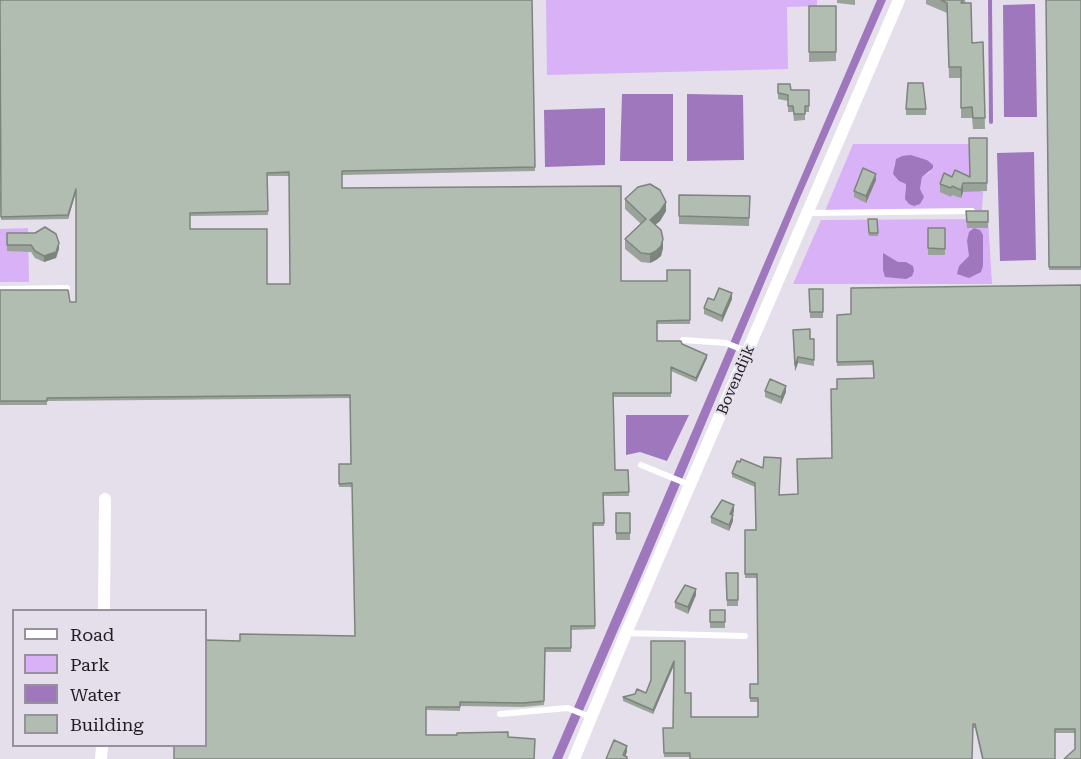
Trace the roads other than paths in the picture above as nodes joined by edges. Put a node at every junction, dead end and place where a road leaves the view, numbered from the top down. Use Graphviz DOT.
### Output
graph roads {
  1 [pos="899,0"];
  2 [pos="972,211"];
  3 [pos="807,213"];
  4 [pos="0,288"];
  5 [pos="67,288"];
  6 [pos="683,340"];
  7 [pos="745,351"];
  8 [pos="641,465"];
  9 [pos="688,484"];
  10 [pos="105,499"];
  11 [pos="104,609"];
  12 [pos="626,633"];
  13 [pos="746,636"];
  14 [pos="500,714"];
  15 [pos="588,716"];
  16 [pos="574,759"];
  1 -- 3 [label="street, Bovendijk"];
  2 -- 3 [label="lane"];
  3 -- 7 [label="street, Bovendijk"];
  4 -- 5 [label="lane"];
  6 -- 7 [label="lane"];
  7 -- 9 [label="street, Bovendijk"];
  8 -- 9 [label="lane"];
  9 -- 12 [label="street, Bovendijk"];
  10 -- 11 [label="street"];
  12 -- 13 [label="lane"];
  12 -- 15 [label="street, Bovendijk"];
  14 -- 15 [label="lane"];
  15 -- 16 [label="street, Bovendijk"];
}
